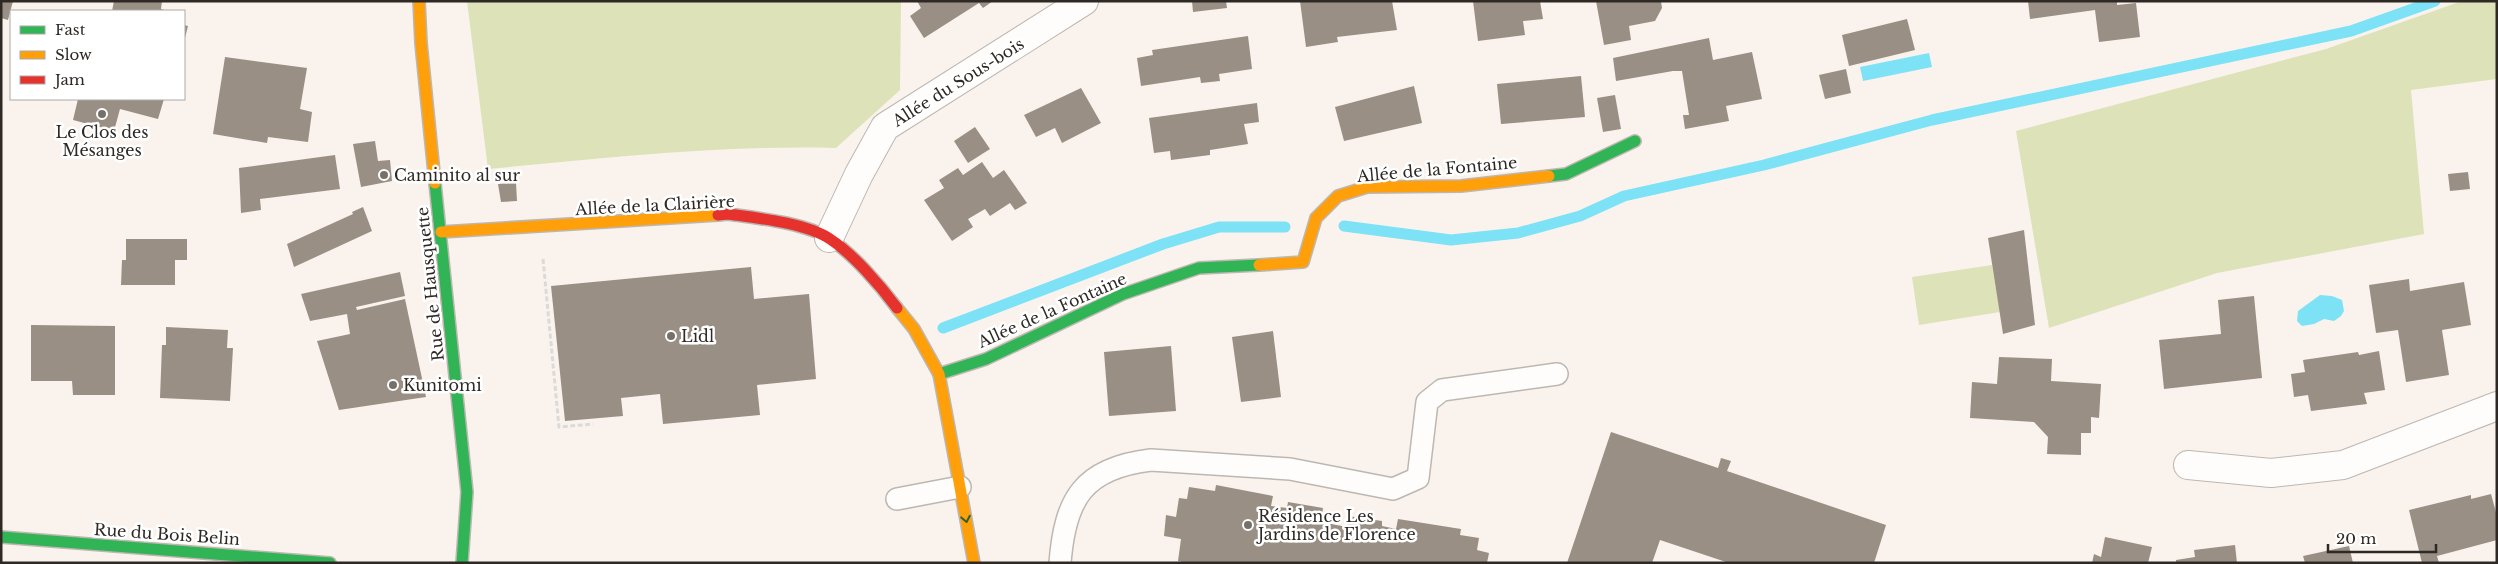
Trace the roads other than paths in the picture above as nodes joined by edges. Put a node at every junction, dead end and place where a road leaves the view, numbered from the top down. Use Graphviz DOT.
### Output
graph roads {
  1 [pos="418,1"];
  2 [pos="1084,1"];
  3 [pos="1634,140"];
  4 [pos="441,232"];
  5 [pos="829,238"];
  6 [pos="939,374"];
  7 [pos="1557,374"];
  8 [pos="2497,406"];
  9 [pos="2188,465"];
  10 [pos="958,481"];
  11 [pos="897,499"];
  12 [pos="1,537"];
  13 [pos="323,562"];
  14 [pos="330,563"];
  15 [pos="462,563"];
  16 [pos="974,563"];
  17 [pos="1060,563"];
  1 -- 4 [label="street, Rue de Hausquette"];
  2 -- 5 [label="street, Allée du Sous-bois"];
  3 -- 6 [label="street, Allée de la Fontaine"];
  4 -- 5 [label="street, Allée de la Clairière"];
  4 -- 15 [label="street, Rue de Hausquette"];
  5 -- 6 [label="street, Allée de la Clairière"];
  6 -- 10 [label="street, Allée de la Clairière"];
  7 -- 17 [label="lane"];
  8 -- 9 [label="street"];
  10 -- 11 [label="lane"];
  10 -- 16 [label="street, Allée de la Clairière, one-way"];
  12 -- 13 [label="street, Rue du Bois Belin"];
  13 -- 14 [label="street, Rue du Bois Belin"];
}
